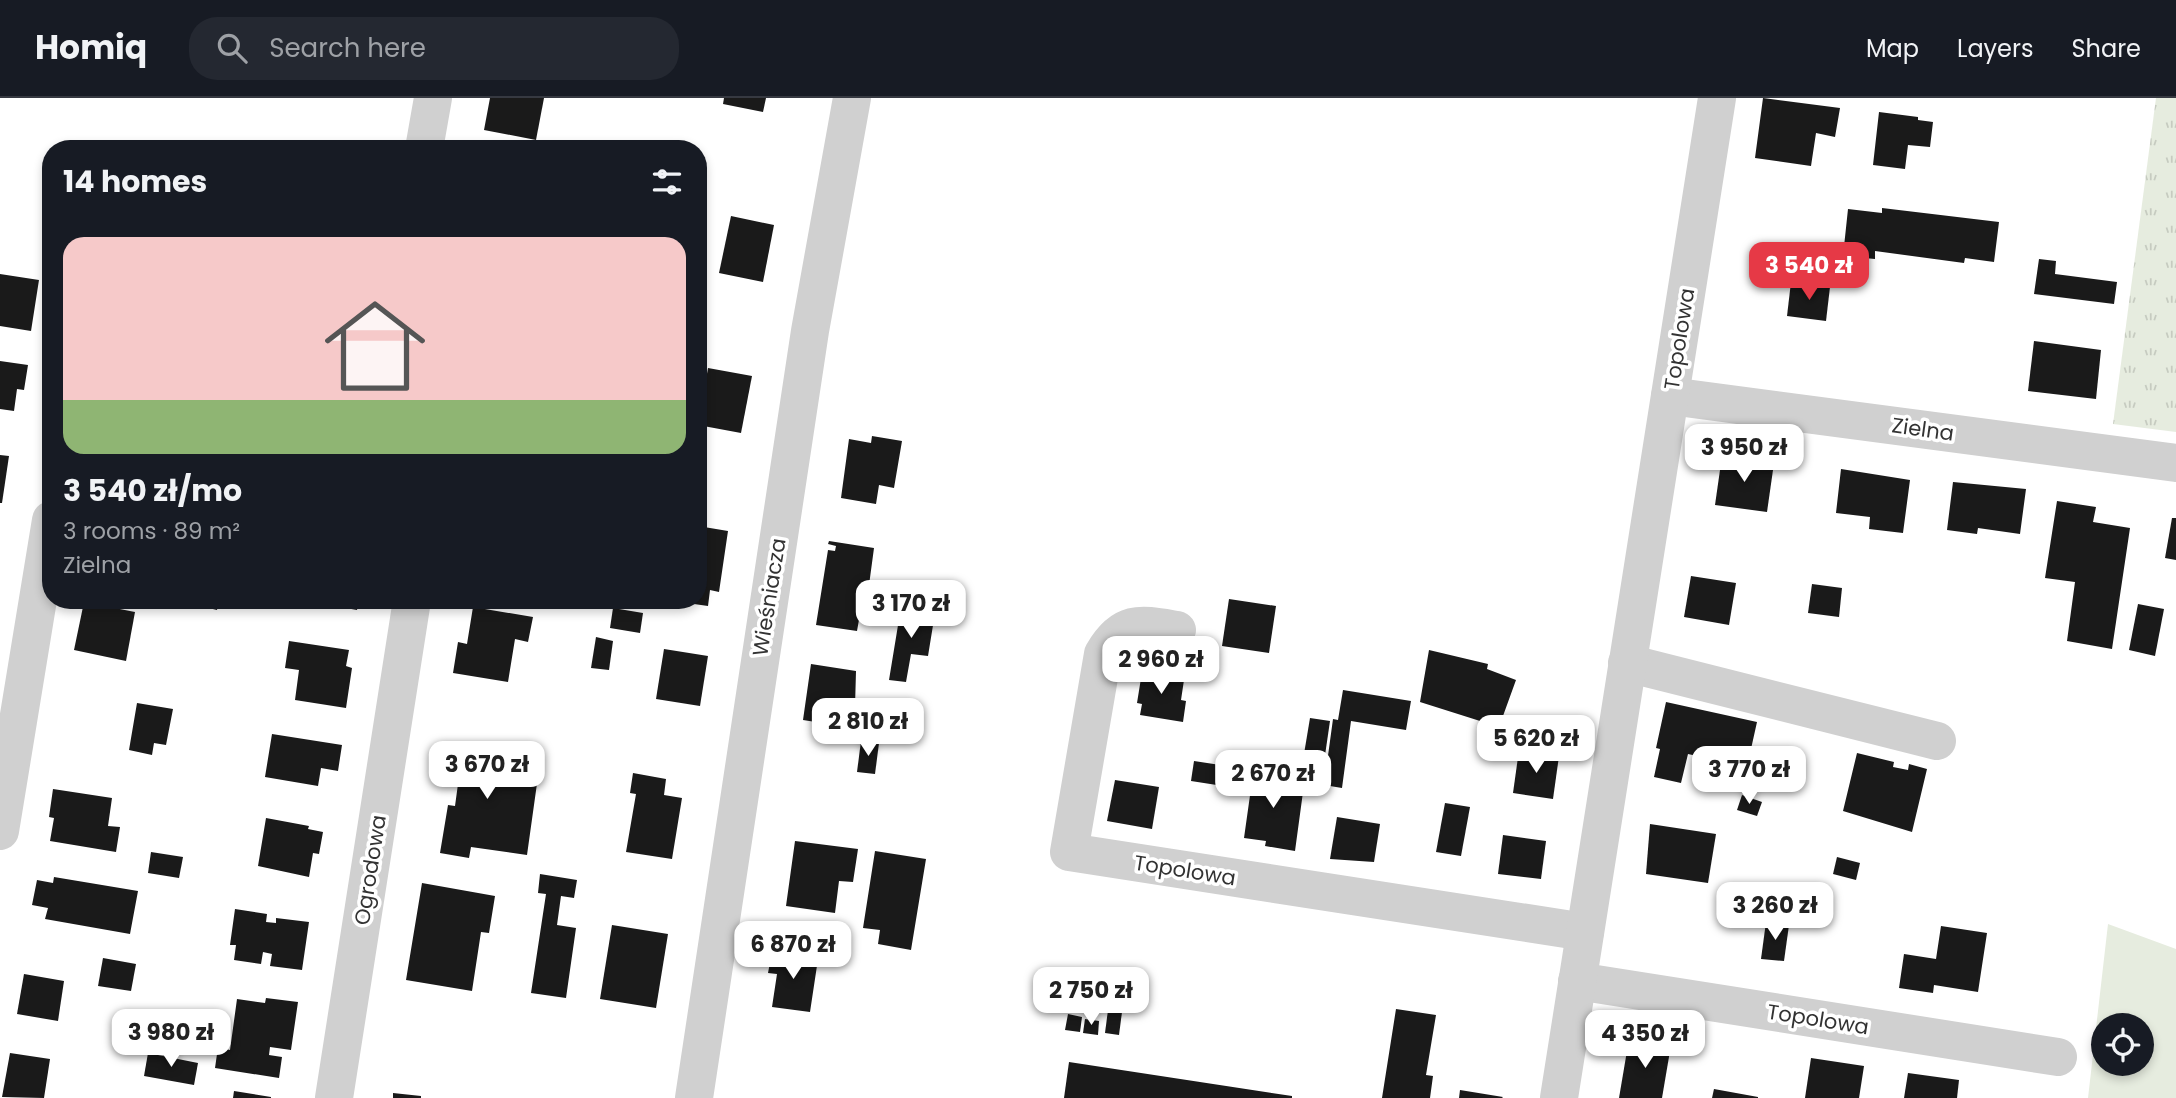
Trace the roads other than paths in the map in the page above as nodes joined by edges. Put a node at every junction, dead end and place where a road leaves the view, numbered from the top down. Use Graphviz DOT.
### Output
graph roads {
  1 [pos="433,98"];
  2 [pos="852,98"];
  3 [pos="1717,98"];
  4 [pos="426,140"];
  5 [pos="1670,396"];
  6 [pos="2176,463"];
  7 [pos="42,575"];
  8 [pos="411,609"];
  9 [pos="1177,631"];
  10 [pos="1628,663"];
  11 [pos="1937,740"];
  12 [pos="0,831"];
  13 [pos="1585,932"];
  14 [pos="1577,981"];
  15 [pos="2059,1056"];
  16 [pos="334,1098"];
  17 [pos="694,1098"];
  18 [pos="1559,1098"];
  1 -- 4 [label="street"];
  2 -- 17 [label="street, Wieśniacza"];
  3 -- 5 [label="street, Topolowa"];
  5 -- 6 [label="street, Zielna"];
  5 -- 10 [label="street, Topolowa"];
  7 -- 12 [label="street"];
  8 -- 16 [label="street, Ogrodowa"];
  9 -- 13 [label="street, Topolowa"];
  10 -- 11 [label="street"];
  10 -- 13 [label="street, Topolowa"];
  13 -- 14 [label="street, Topolowa"];
  14 -- 15 [label="street, Topolowa"];
  14 -- 18 [label="street, Topolowa"];
}
